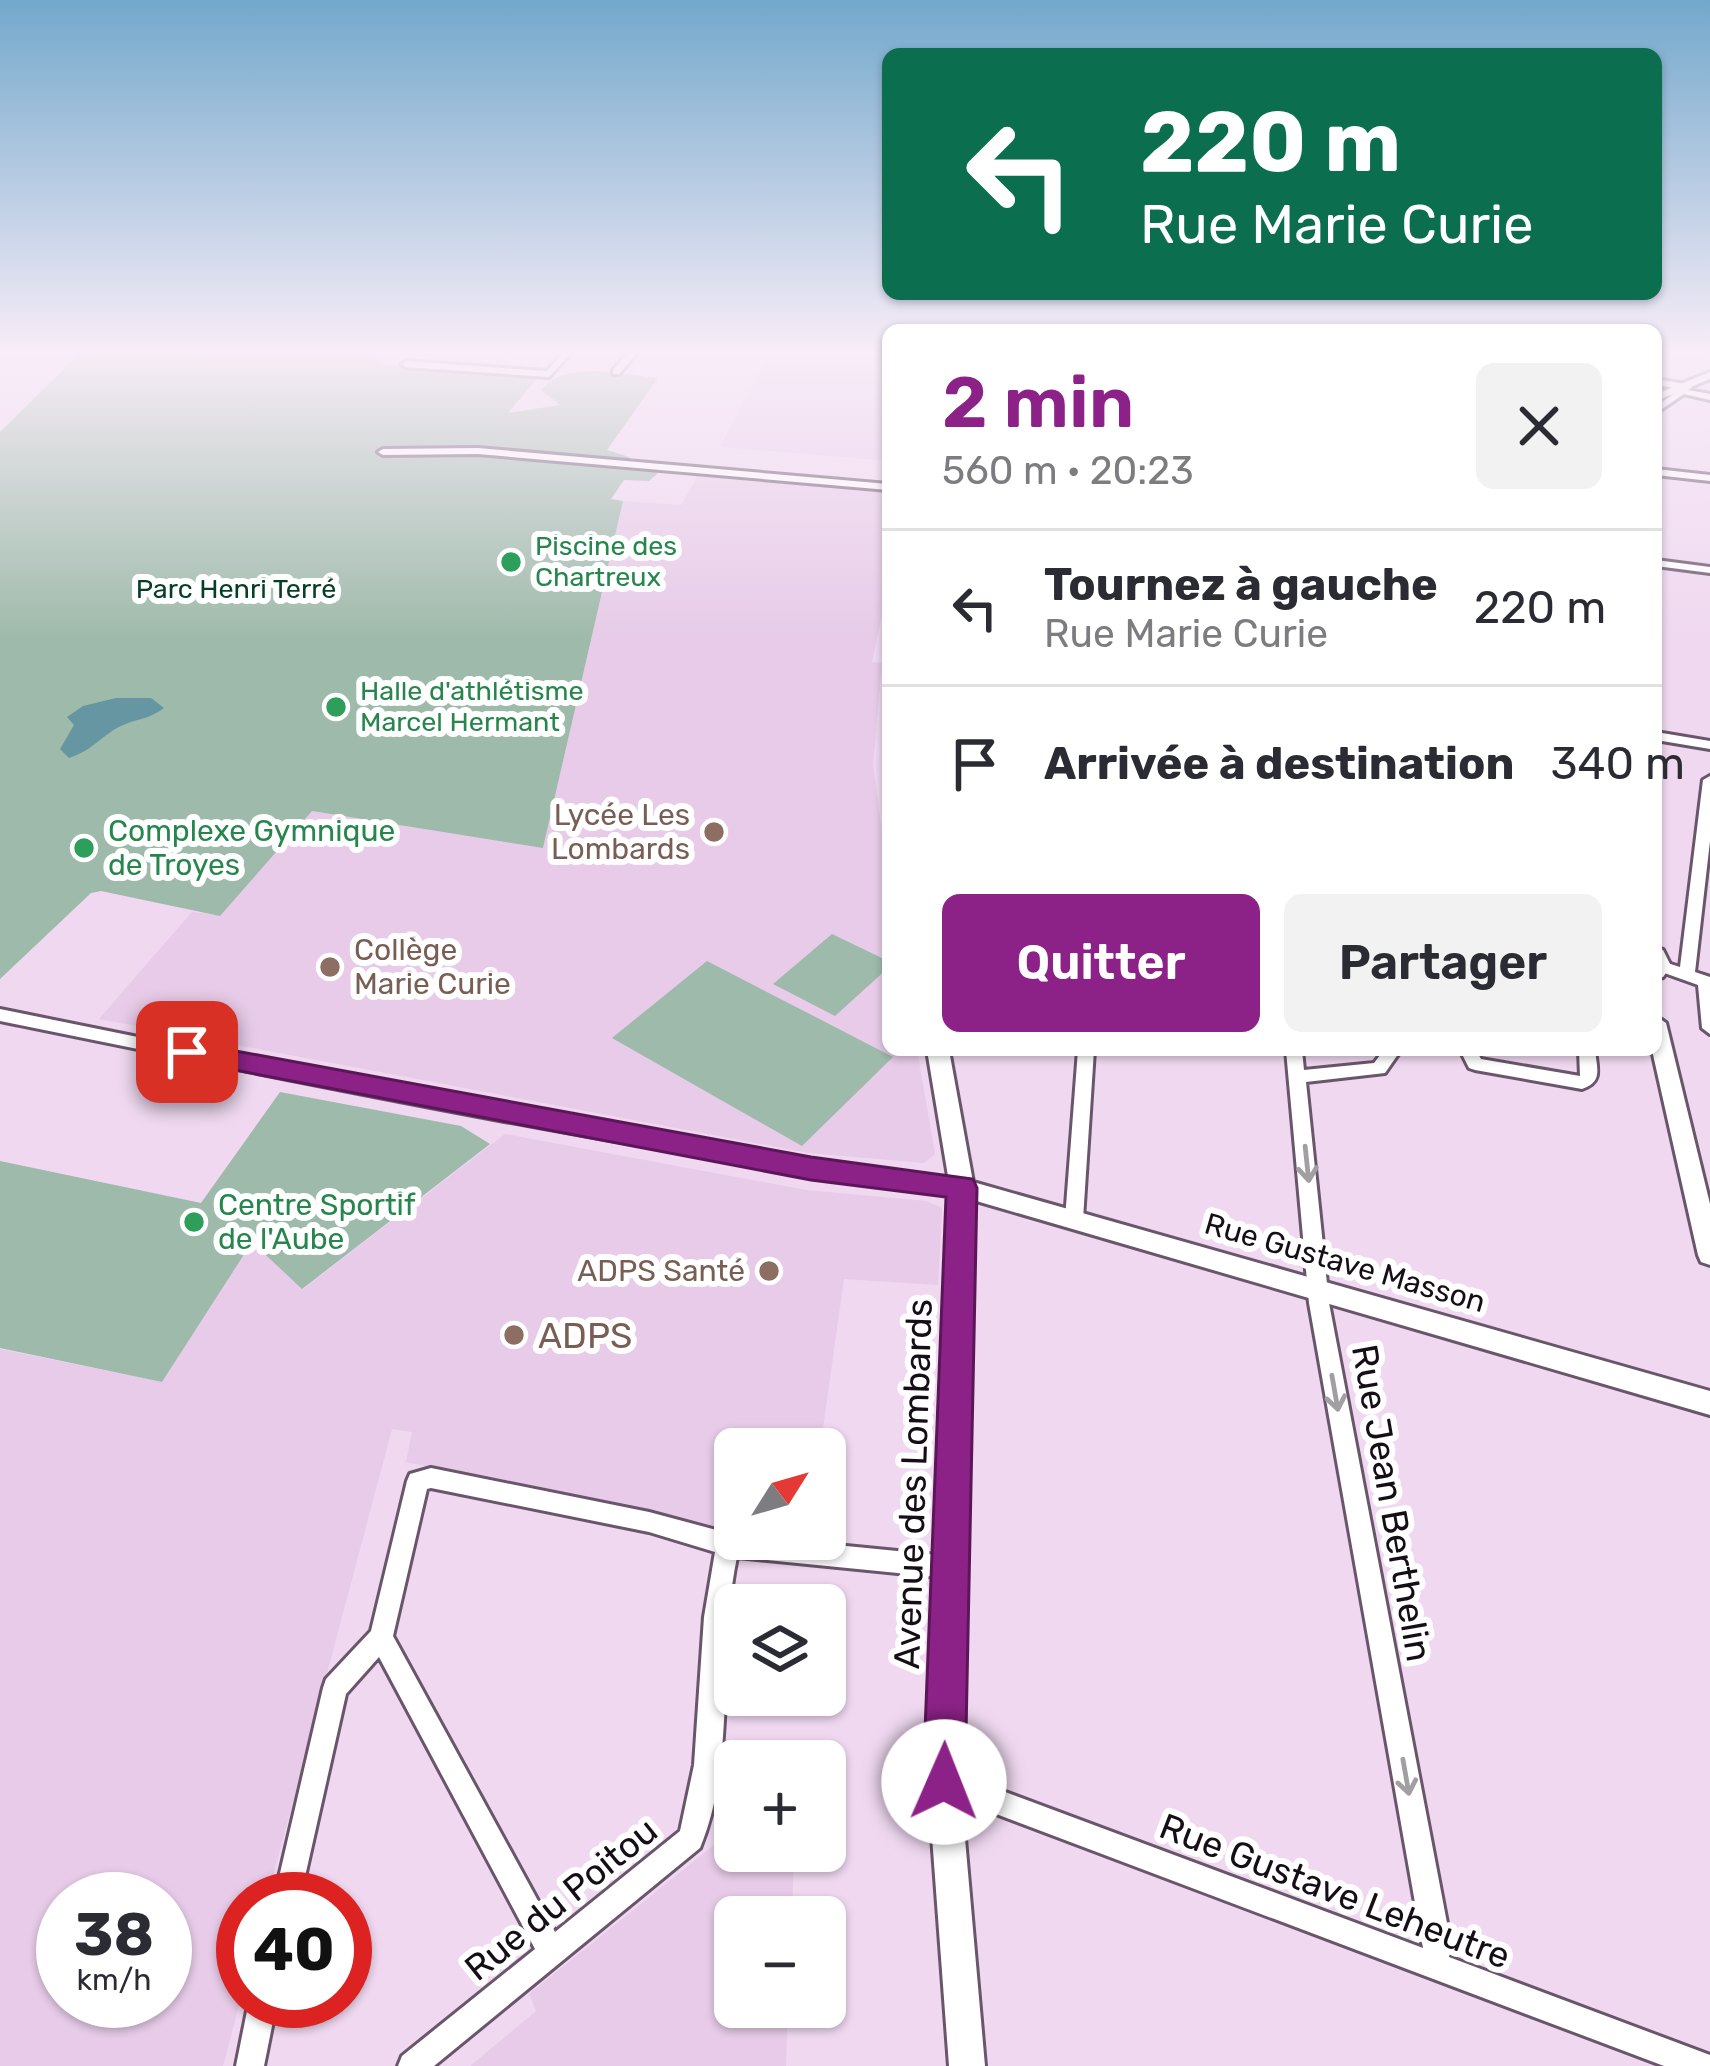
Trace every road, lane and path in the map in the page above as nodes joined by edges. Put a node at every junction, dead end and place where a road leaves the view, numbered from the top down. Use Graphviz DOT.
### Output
graph roads {
  1 [pos="383,452"];
  2 [pos="1662,473"];
  3 [pos="1710,478"];
  4 [pos="882,487"];
  5 [pos="1662,564"];
  6 [pos="1710,570"];
  7 [pos="1662,737"];
  8 [pos="1710,745"];
  9 [pos="1710,780"];
  10 [pos="1662,969"];
  11 [pos="1687,976"];
  12 [pos="1708,982"];
  13 [pos="0,1015"];
  14 [pos="0,1028"];
  15 [pos="1710,1028"];
  16 [pos="1662,1049"];
  17 [pos="939,1056"];
  18 [pos="1086,1056"];
  19 [pos="1295,1056"];
  20 [pos="1389,1056"];
  21 [pos="1471,1056"];
  22 [pos="1587,1056"];
  23 [pos="288,1074"];
  24 [pos="1298,1077"];
  25 [pos="962,1188"];
  26 [pos="1073,1219"];
  27 [pos="1710,1256"];
  28 [pos="1318,1290"];
  29 [pos="1710,1403"];
  30 [pos="714,1541"];
  31 [pos="846,1557"];
  32 [pos="724,1560"];
  33 [pos="949,1567"];
  34 [pos="381,1637"];
  35 [pos="944,1782"];
  36 [pos="292,1872"];
  37 [pos="551,1952"];
  38 [pos="1434,1967"];
  39 [pos="258,2028"];
  40 [pos="250,2066"];
  41 [pos="412,2066"];
  42 [pos="967,2066"];
  43 [pos="1702,2066"];
  1 -- 4 [label="street"];
  2 -- 3 [label="street"];
  5 -- 6 [label="street"];
  7 -- 8 [label="street"];
  9 -- 11 [label="street"];
  10 -- 11 [label="street"];
  11 -- 12 [label="street"];
  12 -- 15 [label="street"];
  13 -- 23 [label="street"];
  14 -- 23 [label="street"];
  16 -- 27 [label="street"];
  17 -- 25 [label="street, Avenue des Lombards"];
  18 -- 26 [label="street"];
  19 -- 24 [label="street, Rue Jean Berthelin"];
  20 -- 24 [label="street"];
  21 -- 22 [label="street"];
  23 -- 25 [label="street"];
  24 -- 28 [label="street, Rue Jean Berthelin, one-way"];
  25 -- 26 [label="street, Rue Gustave Masson"];
  25 -- 33 [label="street, Avenue des Lombards"];
  26 -- 28 [label="street, Rue Gustave Masson"];
  28 -- 29 [label="street, Rue Gustave Masson"];
  28 -- 38 [label="street, Rue Jean Berthelin, one-way"];
  30 -- 34 [label="street"];
  31 -- 33 [label="street"];
  32 -- 37 [label="street, Rue du Poitou"];
  33 -- 35 [label="street, Avenue des Lombards"];
  34 -- 36 [label="street"];
  34 -- 37 [label="street"];
  35 -- 38 [label="street, Rue Gustave Leheutre"];
  35 -- 42 [label="street, Avenue des Lombards"];
  37 -- 41 [label="street, Rue du Poitou"];
  38 -- 43 [label="street, Rue Gustave Leheutre"];
  39 -- 40 [label="street"];
}
